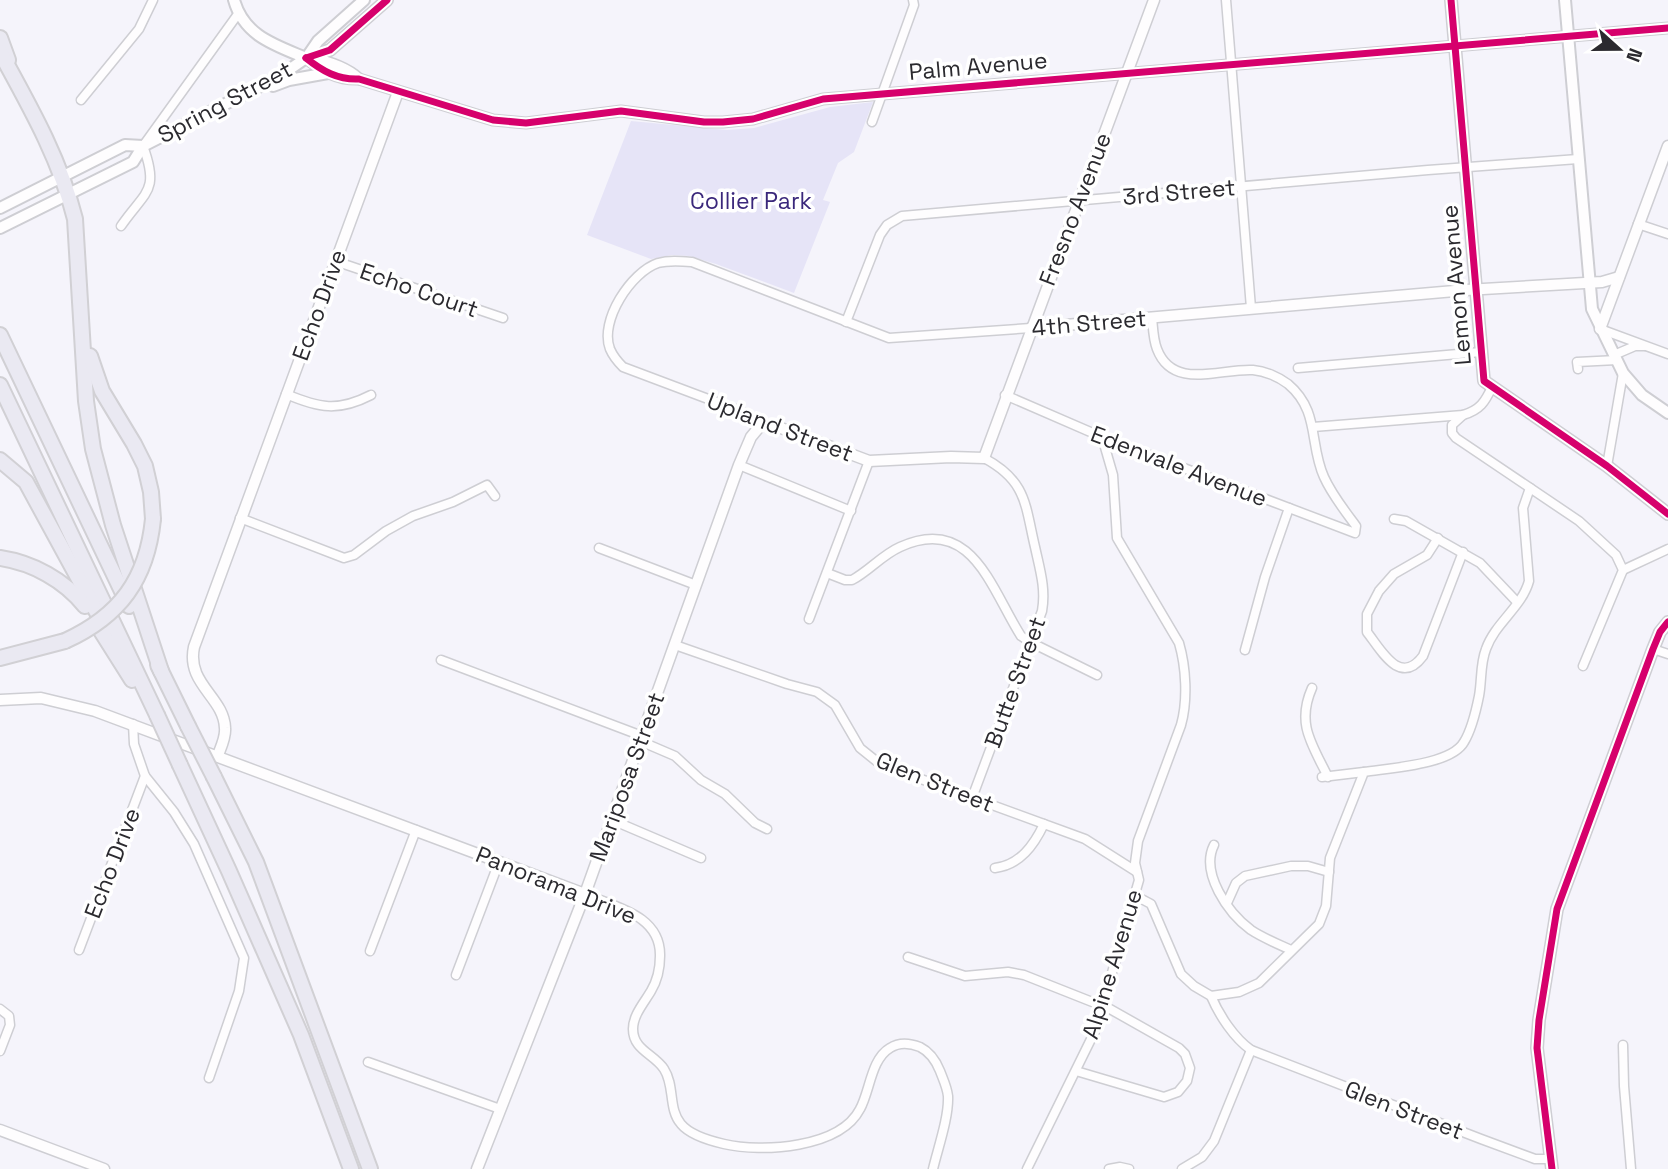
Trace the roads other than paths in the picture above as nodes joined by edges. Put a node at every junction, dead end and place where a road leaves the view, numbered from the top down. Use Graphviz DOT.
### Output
graph roads {
  1 [pos="153,0"];
  2 [pos="234,0"];
  3 [pos="364,0"];
  4 [pos="387,0"];
  5 [pos="913,0"];
  6 [pos="1154,0"];
  7 [pos="1226,0"];
  8 [pos="1451,0"];
  9 [pos="1565,0"];
  10 [pos="238,14"];
  11 [pos="1668,27"];
  12 [pos="1567,37"];
  13 [pos="0,38"];
  14 [pos="1455,45"];
  15 [pos="0,52"];
  16 [pos="306,58"];
  17 [pos="1231,64"];
  18 [pos="1127,72"];
  19 [pos="328,74"];
  20 [pos="359,79"];
  21 [pos="18,84"];
  22 [pos="263,85"];
  23 [pos="398,92"];
  24 [pos="882,94"];
  25 [pos="81,100"];
  26 [pos="872,122"];
  27 [pos="143,146"];
  28 [pos="1668,146"];
  29 [pos="1578,159"];
  30 [pos="1465,168"];
  31 [pos="62,177"];
  32 [pos="1241,187"];
  33 [pos="69,193"];
  34 [pos="1079,201"];
  35 [pos="0,208"];
  36 [pos="1638,224"];
  37 [pos="121,226"];
  38 [pos="0,228"];
  39 [pos="1668,234"];
  40 [pos="335,261"];
  41 [pos="1619,277"];
  42 [pos="1588,283"];
  43 [pos="1476,290"];
  44 [pos="1251,308"];
  45 [pos="1152,317"];
  46 [pos="503,318"];
  47 [pos="846,322"];
  48 [pos="82,327"];
  49 [pos="1031,328"];
  50 [pos="1600,328"];
  51 [pos="608,329"];
  52 [pos="0,335"];
  53 [pos="1647,346"];
  54 [pos="1481,352"];
  55 [pos="1668,354"];
  56 [pos="1616,358"];
  57 [pos="1298,368"];
  58 [pos="1578,369"];
  59 [pos="1623,373"];
  60 [pos="0,385"];
  61 [pos="1492,387"];
  62 [pos="286,394"];
  63 [pos="371,395"];
  64 [pos="1005,396"];
  65 [pos="1668,413"];
  66 [pos="1463,415"];
  67 [pos="761,425"];
  68 [pos="1313,427"];
  69 [pos="1102,437"];
  70 [pos="984,458"];
  71 [pos="0,460"];
  72 [pos="869,461"];
  73 [pos="739,465"];
  74 [pos="1607,466"];
  75 [pos="1530,488"];
  76 [pos="495,496"];
  77 [pos="1289,508"];
  78 [pos="851,511"];
  79 [pos="1668,514"];
  80 [pos="240,518"];
  81 [pos="1394,519"];
  82 [pos="1438,538"];
  83 [pos="599,548"];
  84 [pos="1668,549"];
  85 [pos="1463,552"];
  86 [pos="0,558"];
  87 [pos="1623,570"];
  88 [pos="827,573"];
  89 [pos="696,585"];
  90 [pos="1517,602"];
  91 [pos="808,619"];
  92 [pos="1668,622"];
  93 [pos="1030,642"];
  94 [pos="675,645"];
  95 [pos="1653,649"];
  96 [pos="1245,650"];
  97 [pos="1668,654"];
  98 [pos="0,658"];
  99 [pos="442,660"];
  100 [pos="1583,666"];
  101 [pos="160,671"];
  102 [pos="1097,675"];
  103 [pos="1312,688"];
  104 [pos="0,700"];
  105 [pos="157,715"];
  106 [pos="132,724"];
  107 [pos="641,739"];
  108 [pos="218,755"];
  109 [pos="1364,772"];
  110 [pos="145,776"];
  111 [pos="972,798"];
  112 [pos="612,820"];
  113 [pos="1044,824"];
  114 [pos="768,829"];
  115 [pos="416,831"];
  116 [pos="1214,845"];
  117 [pos="701,858"];
  118 [pos="499,862"];
  119 [pos="995,868"];
  120 [pos="1137,872"];
  121 [pos="1329,872"];
  122 [pos="584,894"];
  123 [pos="1135,895"];
  124 [pos="1227,903"];
  125 [pos="79,950"];
  126 [pos="1291,950"];
  127 [pos="370,951"];
  128 [pos="908,957"];
  129 [pos="456,975"];
  130 [pos="1211,996"];
  131 [pos="1102,1006"];
  132 [pos="0,1009"];
  133 [pos="1623,1045"];
  134 [pos="1251,1050"];
  135 [pos="0,1051"];
  136 [pos="368,1062"];
  137 [pos="1076,1071"];
  138 [pos="209,1078"];
  139 [pos="500,1109"];
  140 [pos="0,1130"];
  141 [pos="1551,1164"];
  142 [pos="104,1169"];
  143 [pos="351,1169"];
  144 [pos="370,1169"];
  145 [pos="477,1169"];
  146 [pos="933,1169"];
  147 [pos="1027,1169"];
  148 [pos="1109,1169"];
  149 [pos="1129,1169"];
  150 [pos="1182,1169"];
  151 [pos="1631,1169"];
  1 -- 25 [label="street"];
  2 -- 10 [label="main road"];
  3 -- 16 [label="main road, Spring Street"];
  4 -- 16 [label="main road, Spring Street"];
  5 -- 24 [label="street"];
  6 -- 18 [label="street, Fresno Avenue"];
  7 -- 17 [label="street"];
  8 -- 14 [label="main road, Lemon Avenue"];
  9 -- 12 [label="main road"];
  10 -- 16 [label="main road"];
  10 -- 27 [label="street"];
  11 -- 12 [label="street, Palm Avenue"];
  12 -- 14 [label="street, Palm Avenue"];
  12 -- 29 [label="main road"];
  13 -- 21 [label="highway"];
  14 -- 17 [label="street, Palm Avenue"];
  14 -- 30 [label="main road, Lemon Avenue"];
  15 -- 21 [label="highway"];
  16 -- 19 [label="street, Palm Avenue"];
  16 -- 20 [label="street, Palm Avenue"];
  16 -- 22 [label="main road, Spring Street"];
  17 -- 18 [label="street, Palm Avenue"];
  17 -- 32 [label="street"];
  18 -- 24 [label="street, Palm Avenue"];
  18 -- 34 [label="street, Fresno Avenue"];
  19 -- 20 [label="street, Palm Avenue"];
  19 -- 22 [label="main road"];
  20 -- 23 [label="street, Palm Avenue"];
  21 -- 31 [label="highway"];
  22 -- 27 [label="main road, Spring Street"];
  23 -- 24 [label="street, Palm Avenue"];
  23 -- 40 [label="street, Echo Drive"];
  24 -- 26 [label="street"];
  27 -- 31 [label="main road, Spring Street"];
  27 -- 33 [label="main road, Spring Street"];
  27 -- 37 [label="street"];
  28 -- 36 [label="street"];
  29 -- 30 [label="street, 3rd Street"];
  29 -- 42 [label="main road"];
  30 -- 32 [label="street, 3rd Street"];
  30 -- 43 [label="main road, Lemon Avenue"];
  31 -- 33 [label="highway"];
  31 -- 35 [label="main road, Spring Street"];
  32 -- 34 [label="street, 3rd Street"];
  32 -- 44 [label="street"];
  33 -- 38 [label="main road, Spring Street"];
  33 -- 48 [label="highway"];
  34 -- 47 [label="street, 3rd Street"];
  34 -- 49 [label="street, Fresno Avenue"];
  36 -- 39 [label="street"];
  36 -- 41 [label="street"];
  40 -- 46 [label="street, Echo Court"];
  40 -- 62 [label="street, Echo Drive"];
  41 -- 42 [label="street, 4th Street"];
  41 -- 50 [label="street"];
  42 -- 43 [label="street, 4th Street"];
  42 -- 50 [label="main road"];
  43 -- 44 [label="street, 4th Street"];
  43 -- 54 [label="main road, Lemon Avenue"];
  44 -- 45 [label="street, 4th Street"];
  45 -- 49 [label="street, 4th Street"];
  45 -- 68 [label="street"];
  47 -- 49 [label="street, 4th Street"];
  47 -- 51 [label="street, 4th Street"];
  48 -- 98 [label="highway, bridge"];
  48 -- 101 [label="highway"];
  49 -- 64 [label="street, Fresno Avenue"];
  50 -- 53 [label="street"];
  50 -- 56 [label="main road"];
  51 -- 67 [label="street, Upland Street"];
  52 -- 101 [label="highway"];
  53 -- 55 [label="street"];
  53 -- 56 [label="street"];
  54 -- 57 [label="street"];
  54 -- 61 [label="main road, Lemon Avenue"];
  56 -- 58 [label="street"];
  56 -- 59 [label="main road"];
  59 -- 65 [label="main road"];
  59 -- 74 [label="street"];
  60 -- 105 [label="highway"];
  61 -- 66 [label="street"];
  61 -- 74 [label="main road, Lemon Avenue"];
  62 -- 63 [label="street"];
  62 -- 80 [label="street, Echo Drive"];
  64 -- 69 [label="street, Edenvale Avenue"];
  64 -- 70 [label="street, Fresno Avenue"];
  66 -- 68 [label="street"];
  66 -- 75 [label="street"];
  67 -- 72 [label="street, Upland Street"];
  67 -- 73 [label="street, Mariposa Street"];
  68 -- 77 [label="street, Edenvale Avenue"];
  69 -- 77 [label="street, Edenvale Avenue"];
  69 -- 120 [label="street, Alpine Avenue"];
  70 -- 72 [label="street, Upland Street"];
  70 -- 93 [label="street, Butte Street"];
  71 -- 105 [label="highway"];
  72 -- 78 [label="street"];
  73 -- 78 [label="street"];
  73 -- 89 [label="street, Mariposa Street"];
  74 -- 79 [label="main road, Lemon Avenue"];
  75 -- 87 [label="street"];
  75 -- 90 [label="street"];
  76 -- 80 [label="street"];
  77 -- 96 [label="street"];
  78 -- 88 [label="street"];
  80 -- 108 [label="street, Echo Drive"];
  81 -- 82 [label="street"];
  82 -- 85 [label="street"];
  82 -- 85 [label="street"];
  83 -- 89 [label="street"];
  84 -- 87 [label="street"];
  85 -- 90 [label="street"];
  86 -- 105 [label="highway"];
  87 -- 100 [label="street"];
  88 -- 91 [label="street"];
  88 -- 93 [label="street"];
  89 -- 94 [label="street, Mariposa Street"];
  90 -- 109 [label="street"];
  92 -- 95 [label="main road"];
  93 -- 102 [label="street"];
  93 -- 111 [label="street, Butte Street"];
  94 -- 107 [label="street, Mariposa Street"];
  94 -- 111 [label="street, Glen Street"];
  95 -- 97 [label="street"];
  95 -- 141 [label="main road"];
  99 -- 107 [label="street"];
  101 -- 144 [label="highway, bridge"];
  103 -- 109 [label="street"];
  104 -- 106 [label="street, Panorama Drive"];
  105 -- 143 [label="highway, bridge"];
  106 -- 108 [label="street, Panorama Drive"];
  106 -- 110 [label="street"];
  107 -- 112 [label="street, Mariposa Street"];
  107 -- 114 [label="street"];
  108 -- 115 [label="street, Panorama Drive"];
  109 -- 121 [label="street"];
  110 -- 125 [label="street, Echo Drive"];
  110 -- 138 [label="street"];
  111 -- 113 [label="street, Glen Street"];
  112 -- 117 [label="street"];
  112 -- 122 [label="street, Mariposa Street"];
  113 -- 119 [label="street"];
  113 -- 120 [label="street, Glen Street"];
  115 -- 118 [label="street, Panorama Drive"];
  115 -- 127 [label="street"];
  116 -- 124 [label="street"];
  118 -- 122 [label="street, Panorama Drive"];
  118 -- 129 [label="street"];
  120 -- 123 [label="street, Alpine Avenue"];
  121 -- 124 [label="street"];
  121 -- 126 [label="street"];
  122 -- 139 [label="street, Mariposa Street"];
  122 -- 146 [label="street, Panorama Drive"];
  123 -- 130 [label="street, Glen Street"];
  123 -- 131 [label="street, Alpine Avenue"];
  124 -- 126 [label="street"];
  126 -- 130 [label="street"];
  128 -- 131 [label="street"];
  130 -- 134 [label="street, Glen Street"];
  131 -- 137 [label="street, Alpine Avenue"];
  131 -- 137 [label="street"];
  132 -- 135 [label="street"];
  133 -- 151 [label="street"];
  134 -- 141 [label="street, Glen Street"];
  134 -- 150 [label="street"];
  136 -- 139 [label="street"];
  137 -- 147 [label="street, Alpine Avenue"];
  139 -- 145 [label="street, Mariposa Street"];
  140 -- 142 [label="street"];
  148 -- 149 [label="street"];
}
